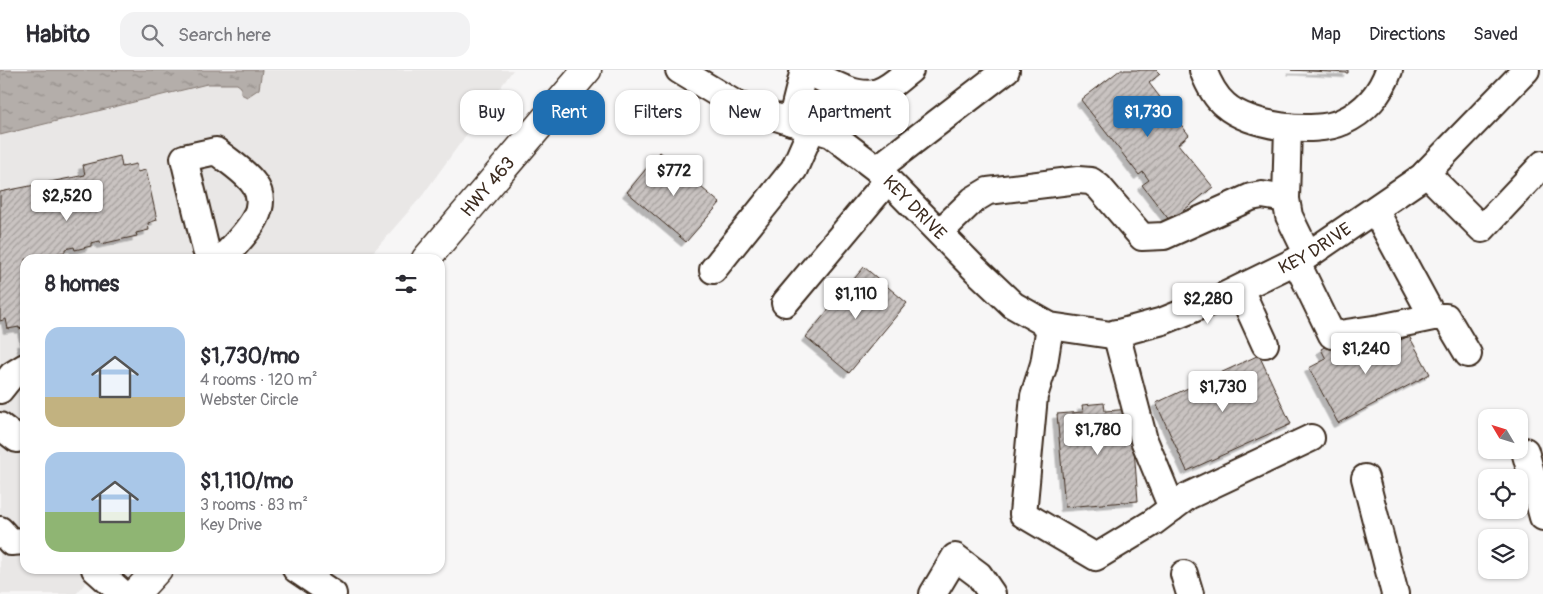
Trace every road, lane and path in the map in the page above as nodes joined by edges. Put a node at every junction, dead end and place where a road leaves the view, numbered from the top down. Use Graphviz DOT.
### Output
graph roads {
  1 [pos="587,70"];
  2 [pos="679,70"];
  3 [pos="804,70"];
  4 [pos="910,70"];
  5 [pos="1006,70"];
  6 [pos="1203,70"];
  7 [pos="1389,70"];
  8 [pos="1526,70"];
  9 [pos="803,90"];
  10 [pos="789,121"];
  11 [pos="1288,127"];
  12 [pos="799,135"];
  13 [pos="832,135"];
  14 [pos="1543,164"];
  15 [pos="1426,173"];
  16 [pos="882,175"];
  17 [pos="1286,198"];
  18 [pos="1374,210"];
  19 [pos="940,232"];
  20 [pos="209,254"];
  21 [pos="226,254"];
  22 [pos="430,254"];
  23 [pos="1302,258"];
  24 [pos="712,270"];
  25 [pos="1240,289"];
  26 [pos="785,304"];
  27 [pos="1433,317"];
  28 [pos="1050,326"];
  29 [pos="1116,333"];
  30 [pos="1265,344"];
  31 [pos="1468,354"];
  32 [pos="20,370"];
  33 [pos="0,390"];
  34 [pos="0,426"];
  35 [pos="20,438"];
  36 [pos="1311,438"];
  37 [pos="1527,459"];
  38 [pos="1365,478"];
  39 [pos="1172,508"];
  40 [pos="1543,517"];
  41 [pos="101,574"];
  42 [pos="153,574"];
  43 [pos="303,574"];
  44 [pos="123,594"];
  45 [pos="135,594"];
  46 [pos="333,594"];
  47 [pos="934,594"];
  48 [pos="992,594"];
  49 [pos="1396,594"];
  1 -- 22 [label="main road, HWY 463"];
  2 -- 10 [label="street, KEY DRIVE"];
  3 -- 4 [label="street"];
  3 -- 9 [label="street"];
  5 -- 16 [label="street"];
  6 -- 11 [label="street"];
  7 -- 11 [label="street"];
  8 -- 15 [label="street, KEY DRIVE"];
  11 -- 17 [label="street"];
  12 -- 24 [label="street"];
  13 -- 16 [label="street, KEY DRIVE"];
  14 -- 15 [label="street"];
  15 -- 18 [label="street, KEY DRIVE"];
  16 -- 19 [label="street, KEY DRIVE"];
  16 -- 26 [label="street"];
  17 -- 19 [label="street"];
  17 -- 23 [label="street"];
  18 -- 23 [label="street, KEY DRIVE"];
  18 -- 27 [label="street"];
  19 -- 28 [label="street, KEY DRIVE"];
  20 -- 21 [label="street"];
  23 -- 25 [label="street, KEY DRIVE"];
  23 -- 27 [label="street"];
  25 -- 29 [label="street, KEY DRIVE"];
  25 -- 30 [label="street"];
  27 -- 31 [label="street"];
  28 -- 29 [label="street, KEY DRIVE"];
  28 -- 39 [label="street"];
  29 -- 39 [label="street"];
  32 -- 33 [label="street"];
  34 -- 35 [label="street"];
  36 -- 39 [label="street"];
  37 -- 40 [label="street"];
  38 -- 49 [label="street"];
  41 -- 44 [label="street"];
  42 -- 45 [label="main road"];
  43 -- 46 [label="street"];
  47 -- 48 [label="street"];
}
